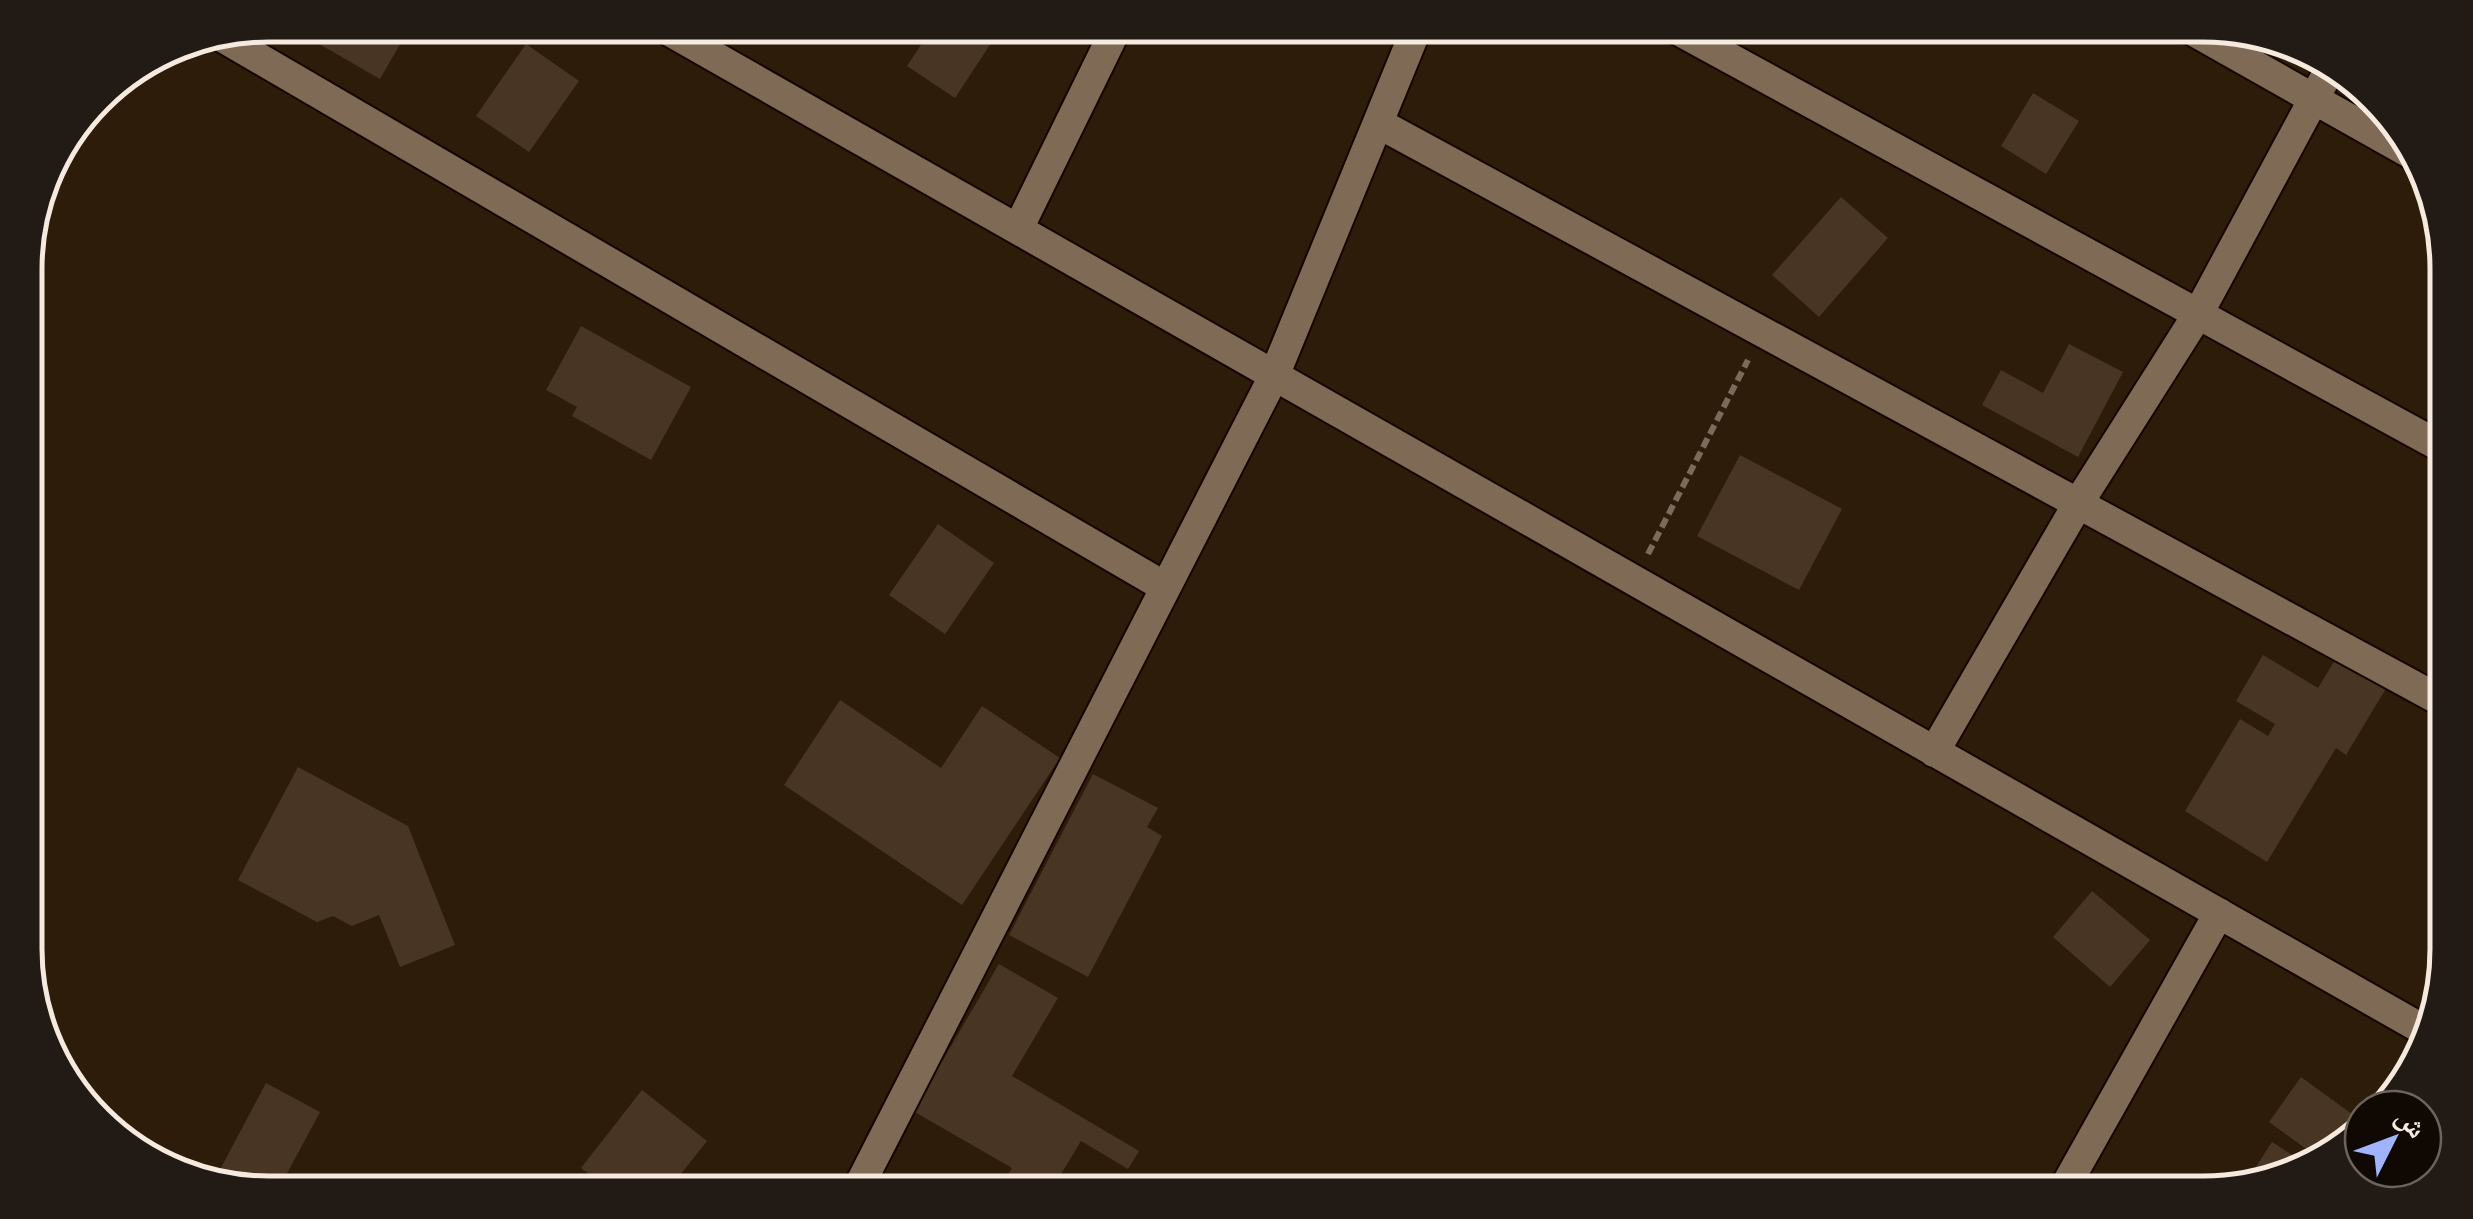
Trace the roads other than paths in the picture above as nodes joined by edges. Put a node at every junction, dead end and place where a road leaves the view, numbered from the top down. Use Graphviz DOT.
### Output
graph roads {
  1 [pos="689,42"];
  2 [pos="1110,42"];
  3 [pos="1411,42"];
  4 [pos="1700,42"];
  5 [pos="2215,43"];
  6 [pos="236,45"];
  7 [pos="2324,77"];
  8 [pos="2312,97"];
  9 [pos="1378,123"];
  10 [pos="2392,143"];
  11 [pos="1018,230"];
  12 [pos="2198,314"];
  13 [pos="1274,376"];
  14 [pos="2430,441"];
  15 [pos="2079,502"];
  16 [pos="1166,587"];
  17 [pos="2430,695"];
  18 [pos="1934,752"];
  19 [pos="2219,913"];
  20 [pos="2417,1026"];
  21 [pos="864,1176"];
  22 [pos="2071,1176"];
  1 -- 11 [label="street"];
  2 -- 11 [label="street"];
  3 -- 9 [label="street"];
  4 -- 12 [label="street"];
  5 -- 8 [label="street"];
  6 -- 16 [label="street"];
  7 -- 8 [label="street"];
  8 -- 10 [label="street"];
  8 -- 12 [label="street"];
  9 -- 13 [label="street"];
  9 -- 15 [label="street"];
  11 -- 13 [label="street"];
  12 -- 14 [label="street"];
  12 -- 15 [label="street"];
  13 -- 16 [label="street"];
  13 -- 18 [label="street"];
  15 -- 17 [label="street"];
  15 -- 18 [label="street"];
  16 -- 21 [label="street"];
  18 -- 19 [label="street"];
  19 -- 20 [label="street"];
  19 -- 22 [label="street"];
}
